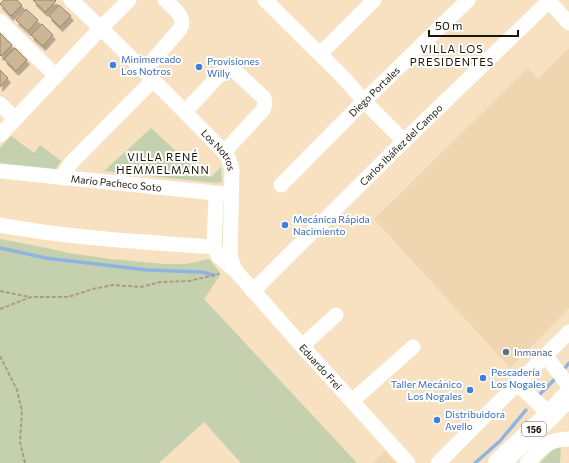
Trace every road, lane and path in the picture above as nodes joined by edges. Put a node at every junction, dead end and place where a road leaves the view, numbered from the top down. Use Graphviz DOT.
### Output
graph roads {
  1 [pos="71,0"];
  2 [pos="129,0"];
  3 [pos="165,0"];
  4 [pos="265,0"];
  5 [pos="468,0"];
  6 [pos="549,0"];
  7 [pos="364,3"];
  8 [pos="0,21"];
  9 [pos="569,23"];
  10 [pos="101,28"];
  11 [pos="320,54"];
  12 [pos="148,75"];
  13 [pos="56,76"];
  14 [pos="364,101"];
  15 [pos="0,104"];
  16 [pos="185,112"];
  17 [pos="15,119"];
  18 [pos="0,135"];
  19 [pos="404,141"];
  20 [pos="224,152"];
  21 [pos="0,171"];
  22 [pos="64,178"];
  23 [pos="281,185"];
  24 [pos="216,194"];
  25 [pos="232,195"];
  26 [pos="0,225"];
  27 [pos="214,247"];
  28 [pos="235,270"];
  29 [pos="0,291"];
  30 [pos="253,291"];
  31 [pos="31,297"];
  32 [pos="0,309"];
  33 [pos="336,315"];
  34 [pos="569,332"];
  35 [pos="302,346"];
  36 [pos="413,347"];
  37 [pos="545,355"];
  38 [pos="0,356"];
  39 [pos="517,383"];
  40 [pos="569,386"];
  41 [pos="569,395"];
  42 [pos="352,401"];
  43 [pos="550,415"];
  44 [pos="569,440"];
  45 [pos="25,463"];
  46 [pos="408,463"];
  47 [pos="438,463"];
  48 [pos="499,463"];
  49 [pos="527,463"];
  1 -- 10 [label="street, Los Notros"];
  2 -- 10 [label="street"];
  3 -- 12 [label="street"];
  4 -- 11 [label="street"];
  5 -- 14 [label="street, Diego Portales"];
  6 -- 9 [label="street"];
  6 -- 19 [label="street, Carlos Ibáñez del Campo"];
  7 -- 11 [label="street"];
  8 -- 13 [label="street"];
  10 -- 12 [label="street, Los Notros"];
  10 -- 13 [label="street"];
  11 -- 14 [label="street"];
  12 -- 16 [label="street, Los Notros"];
  12 -- 22 [label="street"];
  13 -- 17 [label="street"];
  14 -- 19 [label="street"];
  14 -- 23 [label="street, Diego Portales"];
  15 -- 17 [label="street"];
  16 -- 20 [label="street, Los Notros"];
  16 -- 20 [label="street"];
  17 -- 18 [label="street"];
  19 -- 30 [label="street, Carlos Ibáñez del Campo"];
  20 -- 25 [label="street, Los Notros"];
  21 -- 22 [label="street, Mario Pacheco Soto"];
  22 -- 24 [label="street, Mario Pacheco Soto"];
  24 -- 25 [label="street, Mario Pacheco Soto"];
  24 -- 27 [label="street"];
  25 -- 28 [label="street, Los Notros"];
  26 -- 27 [label="street"];
  27 -- 28 [label="street"];
  28 -- 30 [label="street, Eduardo Frei"];
  28 -- 31 [label="path"];
  29 -- 31 [label="path"];
  30 -- 35 [label="street, Eduardo Frei"];
  31 -- 32 [label="path"];
  33 -- 35 [label="street"];
  34 -- 37 [label="street"];
  35 -- 42 [label="street, Eduardo Frei"];
  36 -- 42 [label="street"];
  37 -- 39 [label="street"];
  37 -- 40 [label="street"];
  38 -- 45 [label="path"];
  39 -- 43 [label="street"];
  39 -- 47 [label="street"];
  41 -- 43 [label="highway, 156"];
  42 -- 46 [label="street, Eduardo Frei"];
  43 -- 48 [label="highway, 156"];
  44 -- 49 [label="street"];
}
